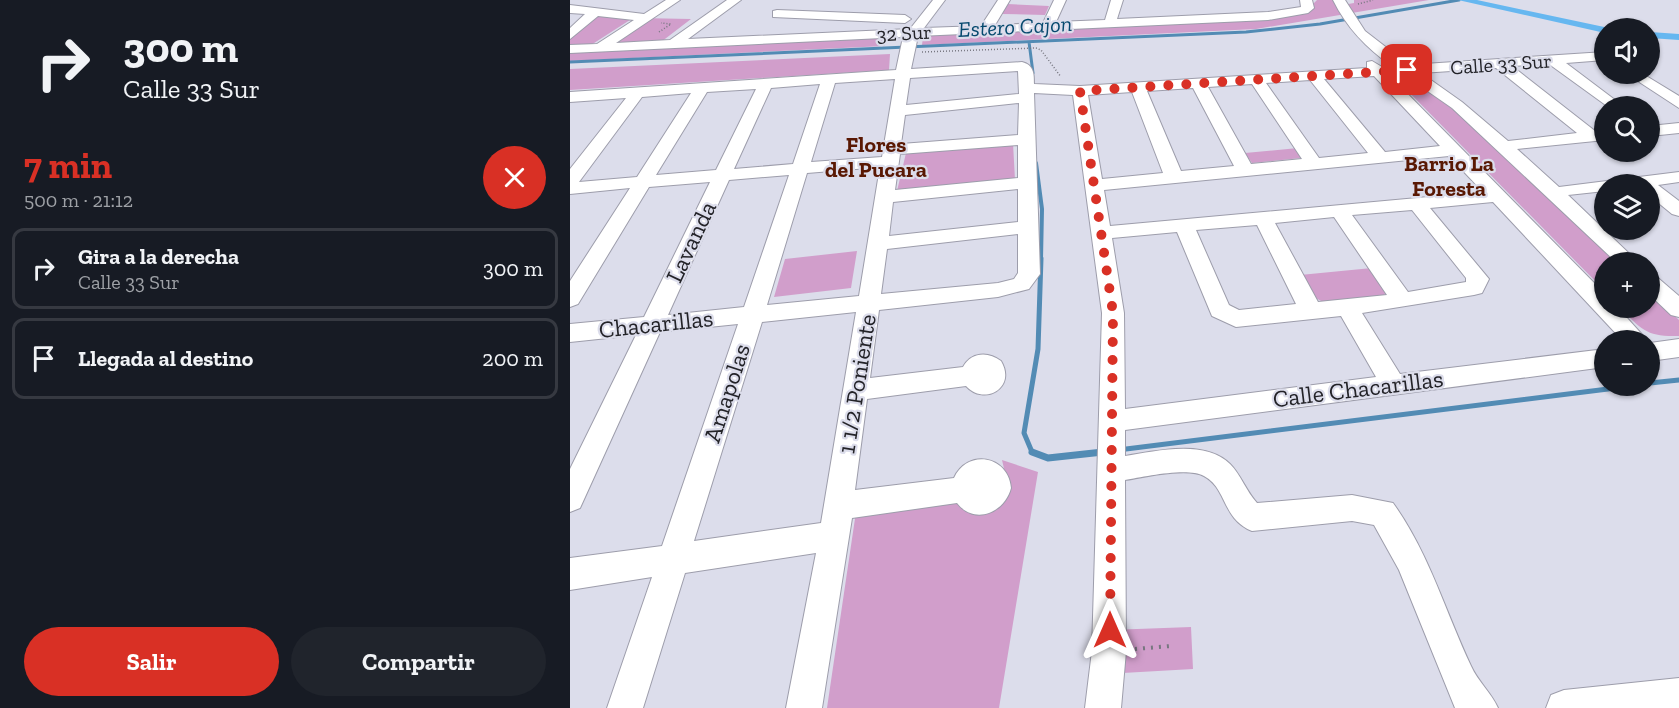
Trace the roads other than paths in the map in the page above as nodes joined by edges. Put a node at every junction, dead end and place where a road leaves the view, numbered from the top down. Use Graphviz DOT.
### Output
graph roads {
  1 [pos="674,0"];
  2 [pos="735,0"];
  3 [pos="794,0"];
  4 [pos="939,0"];
  5 [pos="1004,0"];
  6 [pos="1060,0"];
  7 [pos="1117,0"];
  8 [pos="1232,0"];
  9 [pos="1307,4"];
  10 [pos="1342,6"];
  11 [pos="570,9"];
  12 [pos="595,12"];
  13 [pos="1361,14"];
  14 [pos="833,16"];
  15 [pos="1232,17"];
  16 [pos="646,18"];
  17 [pos="923,20"];
  18 [pos="768,21"];
  19 [pos="1110,24"];
  20 [pos="1047,27"];
  21 [pos="985,30"];
  22 [pos="570,35"];
  23 [pos="812,37"];
  24 [pos="744,41"];
  25 [pos="673,44"];
  26 [pos="570,49"];
  27 [pos="598,49"];
  28 [pos="910,51"];
  29 [pos="1594,57"];
  30 [pos="1553,60"];
  31 [pos="1500,64"];
  32 [pos="1372,65"];
  33 [pos="1415,70"];
  34 [pos="1314,76"];
  35 [pos="829,79"];
  36 [pos="1257,80"];
  37 [pos="766,83"];
  38 [pos="1198,83"];
  39 [pos="1650,84"];
  40 [pos="1138,87"];
  41 [pos="702,88"];
  42 [pos="1075,91"];
  43 [pos="638,92"];
  44 [pos="1029,92"];
  45 [pos="1602,96"];
  46 [pos="570,97"];
  47 [pos="1679,103"];
  48 [pos="898,111"];
  49 [pos="1679,128"];
  50 [pos="1660,130"];
  51 [pos="1594,133"];
  52 [pos="1594,136"];
  53 [pos="1026,139"];
  54 [pos="1514,144"];
  55 [pos="1453,150"];
  56 [pos="891,156"];
  57 [pos="1380,157"];
  58 [pos="1314,164"];
  59 [pos="800,169"];
  60 [pos="1245,170"];
  61 [pos="723,175"];
  62 [pos="1174,177"];
  63 [pos="1679,177"];
  64 [pos="570,181"];
  65 [pos="1660,181"];
  66 [pos="643,182"];
  67 [pos="1028,182"];
  68 [pos="1095,185"];
  69 [pos="1594,187"];
  70 [pos="570,188"];
  71 [pos="1566,190"];
  72 [pos="1660,195"];
  73 [pos="1497,196"];
  74 [pos="885,197"];
  75 [pos="1416,203"];
  76 [pos="1679,210"];
  77 [pos="1339,211"];
  78 [pos="1594,216"];
  79 [pos="1263,218"];
  80 [pos="1184,225"];
  81 [pos="1029,227"];
  82 [pos="1103,234"];
  83 [pos="1621,240"];
  84 [pos="878,244"];
  85 [pos="1617,252"];
  86 [pos="1634,252"];
  87 [pos="1660,275"];
  88 [pos="1660,292"];
  89 [pos="1679,292"];
  90 [pos="570,299"];
  91 [pos="1403,301"];
  92 [pos="869,302"];
  93 [pos="1347,307"];
  94 [pos="1679,309"];
  95 [pos="1311,311"];
  96 [pos="753,314"];
  97 [pos="652,325"];
  98 [pos="1626,330"];
  99 [pos="570,333"];
  100 [pos="1679,348"];
  101 [pos="1660,351"];
  102 [pos="1594,359"];
  103 [pos="971,376"];
  104 [pos="1393,384"];
  105 [pos="856,390"];
  106 [pos="1112,448"];
  107 [pos="964,489"];
  108 [pos="570,499"];
  109 [pos="836,521"];
  110 [pos="673,559"];
  111 [pos="570,574"];
  112 [pos="1679,696"];
  113 [pos="1102,706"];
  114 [pos="625,708"];
  115 [pos="804,708"];
  116 [pos="1480,708"];
  117 [pos="1564,708"];
  1 -- 16 [label="street"];
  2 -- 25 [label="street"];
  3 -- 18 [label="street"];
  4 -- 17 [label="street"];
  5 -- 21 [label="street"];
  6 -- 20 [label="street"];
  7 -- 19 [label="street"];
  8 -- 15 [label="street"];
  9 -- 15 [label="street, 32 Sur"];
  10 -- 13 [label="street"];
  11 -- 12 [label="street"];
  12 -- 16 [label="street"];
  12 -- 22 [label="street"];
  13 -- 33 [label="street"];
  14 -- 17 [label="street"];
  14 -- 18 [label="street"];
  14 -- 23 [label="street"];
  15 -- 19 [label="street, 32 Sur"];
  16 -- 27 [label="street"];
  17 -- 28 [label="street"];
  18 -- 24 [label="street"];
  19 -- 20 [label="street, 32 Sur"];
  20 -- 21 [label="street, 32 Sur"];
  21 -- 28 [label="street, 32 Sur"];
  23 -- 24 [label="street, 32 Sur"];
  23 -- 28 [label="street, 32 Sur"];
  24 -- 25 [label="street, 32 Sur"];
  25 -- 27 [label="street, 32 Sur"];
  26 -- 27 [label="street, 32 Sur"];
  28 -- 35 [label="street"];
  28 -- 44 [label="street"];
  28 -- 48 [label="street, 1 1/2 Poniente"];
  29 -- 30 [label="street, Calle 33 Sur"];
  30 -- 31 [label="street, Calle 33 Sur"];
  30 -- 45 [label="street"];
  31 -- 33 [label="street, Calle 33 Sur"];
  31 -- 51 [label="street"];
  32 -- 33 [label="street, Calle 33 Sur"];
  32 -- 34 [label="street, Calle 33 Sur"];
  32 -- 55 [label="street"];
  33 -- 54 [label="street"];
  33 -- 85 [label="street"];
  34 -- 36 [label="street, Calle 33 Sur"];
  34 -- 57 [label="street"];
  35 -- 37 [label="street"];
  35 -- 59 [label="street, Amapolas"];
  36 -- 38 [label="street, Calle 33 Sur"];
  36 -- 58 [label="street"];
  37 -- 41 [label="street"];
  37 -- 61 [label="street, Lavanda"];
  38 -- 40 [label="street, Calle 33 Sur"];
  38 -- 60 [label="street"];
  39 -- 47 [label="street"];
  40 -- 42 [label="street, Calle 33 Sur"];
  40 -- 62 [label="street"];
  41 -- 43 [label="street"];
  41 -- 66 [label="street"];
  42 -- 44 [label="street, Calle 33 Sur"];
  42 -- 68 [label="street"];
  43 -- 46 [label="street"];
  43 -- 64 [label="street"];
  44 -- 48 [label="street, Calle 33 Sur"];
  44 -- 53 [label="street"];
  48 -- 56 [label="street, 1 1/2 Poniente"];
  49 -- 50 [label="street"];
  52 -- 54 [label="street"];
  53 -- 56 [label="street"];
  53 -- 67 [label="street"];
  54 -- 71 [label="street"];
  55 -- 57 [label="street"];
  55 -- 73 [label="street"];
  56 -- 59 [label="street"];
  56 -- 74 [label="street, 1 1/2 Poniente"];
  57 -- 58 [label="street"];
  58 -- 60 [label="street"];
  59 -- 61 [label="street"];
  59 -- 96 [label="street, Amapolas"];
  60 -- 62 [label="street"];
  61 -- 66 [label="street"];
  61 -- 97 [label="street, Lavanda"];
  62 -- 68 [label="street"];
  63 -- 65 [label="street"];
  66 -- 70 [label="street"];
  66 -- 90 [label="street"];
  67 -- 74 [label="street"];
  67 -- 81 [label="street"];
  68 -- 82 [label="street"];
  69 -- 71 [label="street"];
  71 -- 78 [label="street"];
  72 -- 76 [label="street"];
  73 -- 75 [label="street"];
  73 -- 98 [label="street"];
  74 -- 84 [label="street, 1 1/2 Poniente"];
  75 -- 77 [label="street"];
  75 -- 91 [label="street"];
  77 -- 79 [label="street"];
  77 -- 91 [label="street"];
  79 -- 80 [label="street"];
  79 -- 95 [label="street"];
  80 -- 82 [label="street"];
  80 -- 95 [label="street"];
  81 -- 84 [label="street"];
  81 -- 92 [label="street, Chacarillas"];
  82 -- 106 [label="street"];
  83 -- 86 [label="street"];
  84 -- 92 [label="street, 1 1/2 Poniente"];
  87 -- 89 [label="street"];
  88 -- 94 [label="street"];
  91 -- 93 [label="street"];
  92 -- 96 [label="street, Chacarillas"];
  92 -- 105 [label="street, 1 1/2 Poniente"];
  93 -- 95 [label="street"];
  93 -- 104 [label="street"];
  96 -- 97 [label="street, Chacarillas"];
  96 -- 110 [label="street, Amapolas"];
  97 -- 99 [label="street, Chacarillas"];
  97 -- 108 [label="street, Lavanda"];
  100 -- 101 [label="street"];
  102 -- 104 [label="street, Calle Chacarillas"];
  103 -- 105 [label="street"];
  104 -- 106 [label="street, Calle Chacarillas"];
  105 -- 109 [label="street, 1 1/2 Poniente"];
  106 -- 113 [label="street"];
  106 -- 116 [label="street"];
  107 -- 109 [label="street"];
  109 -- 110 [label="street"];
  109 -- 115 [label="street, 1 1/2 Poniente"];
  110 -- 111 [label="street"];
  110 -- 114 [label="street, Amapolas"];
  112 -- 117 [label="street"];
}
